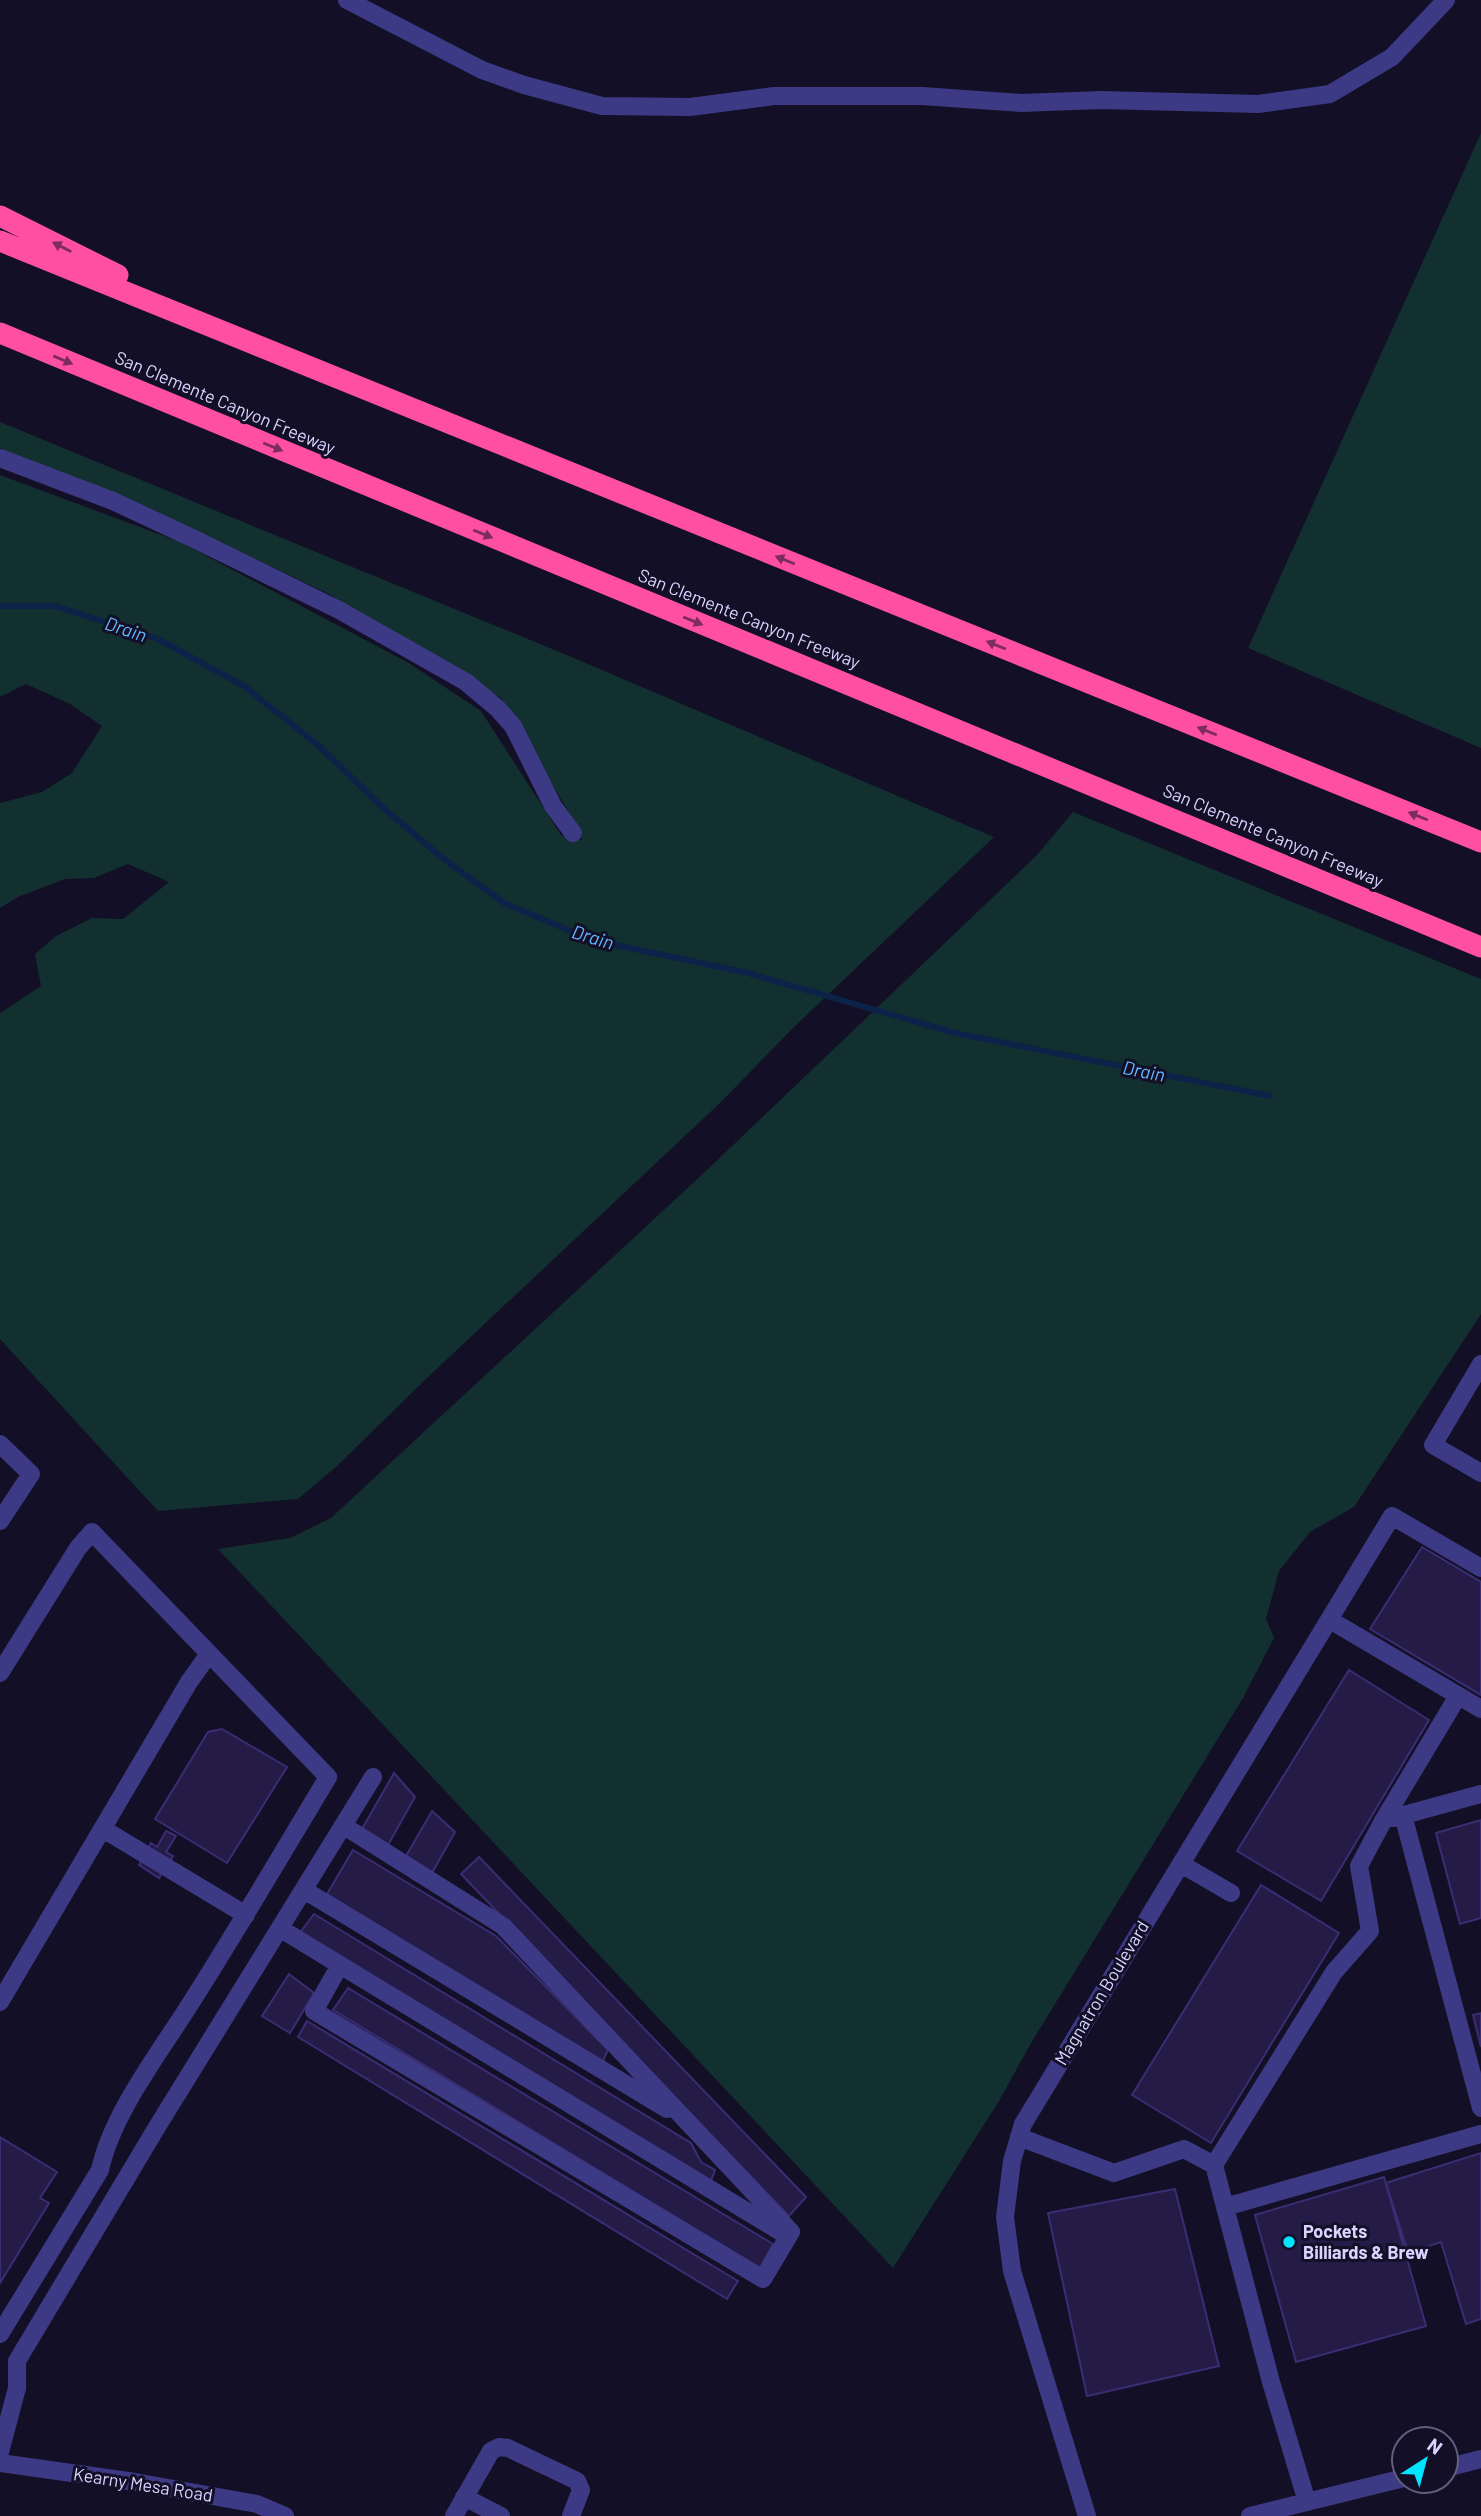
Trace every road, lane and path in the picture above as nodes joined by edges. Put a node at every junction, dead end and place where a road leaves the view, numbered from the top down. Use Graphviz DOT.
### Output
graph roads {
  1 [pos="346,0"];
  2 [pos="1446,0"];
  3 [pos="0,216"];
  4 [pos="0,241"];
  5 [pos="0,333"];
  6 [pos="254,344"];
  7 [pos="0,458"];
  8 [pos="573,833"];
  9 [pos="1481,842"];
  10 [pos="1481,947"];
  11 [pos="1481,1364"];
  12 [pos="0,1444"];
  13 [pos="1481,1473"];
  14 [pos="6,1498"];
  15 [pos="0,1521"];
  16 [pos="1481,1568"];
  17 [pos="1330,1620"];
  18 [pos="209,1654"];
  19 [pos="0,1673"];
  20 [pos="1458,1696"];
  21 [pos="1481,1709"];
  22 [pos="373,1777"];
  23 [pos="1481,1794"];
  24 [pos="1403,1815"];
  25 [pos="1383,1821"];
  26 [pos="344,1826"];
  27 [pos="103,1829"];
  28 [pos="1181,1864"];
  29 [pos="304,1890"];
  30 [pos="1231,1893"];
  31 [pos="246,1915"];
  32 [pos="281,1929"];
  33 [pos="340,1965"];
  34 [pos="0,2002"];
  35 [pos="1481,2108"];
  36 [pos="687,2121"];
  37 [pos="1481,2134"];
  38 [pos="1019,2137"];
  39 [pos="1214,2165"];
  40 [pos="1225,2207"];
  41 [pos="789,2237"];
  42 [pos="0,2334"];
  43 [pos="0,2452"];
  44 [pos="1481,2459"];
  45 [pos="0,2463"];
  46 [pos="1460,2464"];
  47 [pos="1390,2481"];
  48 [pos="464,2497"];
  49 [pos="1307,2502"];
  50 [pos="285,2516"];
  51 [pos="454,2516"];
  52 [pos="500,2516"];
  53 [pos="571,2516"];
  54 [pos="1087,2516"];
  55 [pos="1250,2516"];
  1 -- 2 [label="street"];
  6 -- 3 [label="highway, one-way"];
  4 -- 6 [label="highway"];
  5 -- 10 [label="highway, San Clemente Canyon Freeway, one-way"];
  9 -- 6 [label="highway, one-way"];
  7 -- 8 [label="street"];
  11 -- 13 [label="street"];
  12 -- 14 [label="street"];
  14 -- 15 [label="street"];
  16 -- 17 [label="street, Magnatron Boulevard"];
  17 -- 20 [label="street"];
  17 -- 28 [label="street, Magnatron Boulevard"];
  18 -- 19 [label="street"];
  18 -- 27 [label="street"];
  18 -- 31 [label="street"];
  20 -- 21 [label="street"];
  20 -- 25 [label="street"];
  22 -- 26 [label="street"];
  23 -- 24 [label="street"];
  24 -- 25 [label="street"];
  24 -- 35 [label="street"];
  25 -- 39 [label="street"];
  26 -- 29 [label="street"];
  26 -- 36 [label="street"];
  27 -- 31 [label="street"];
  27 -- 34 [label="street"];
  28 -- 30 [label="street"];
  28 -- 38 [label="street, Magnatron Boulevard"];
  29 -- 32 [label="street"];
  29 -- 36 [label="street"];
  31 -- 42 [label="street"];
  32 -- 33 [label="street"];
  32 -- 43 [label="street"];
  33 -- 41 [label="street"];
  33 -- 41 [label="street"];
  36 -- 41 [label="street"];
  37 -- 40 [label="street"];
  38 -- 39 [label="street"];
  38 -- 54 [label="street, Magnatron Boulevard"];
  39 -- 40 [label="street"];
  40 -- 49 [label="street"];
  44 -- 46 [label="street"];
  45 -- 50 [label="street, Kearny Mesa Road"];
  47 -- 49 [label="street"];
  48 -- 51 [label="street"];
  48 -- 52 [label="street"];
  48 -- 53 [label="street"];
  49 -- 55 [label="street"];
}
